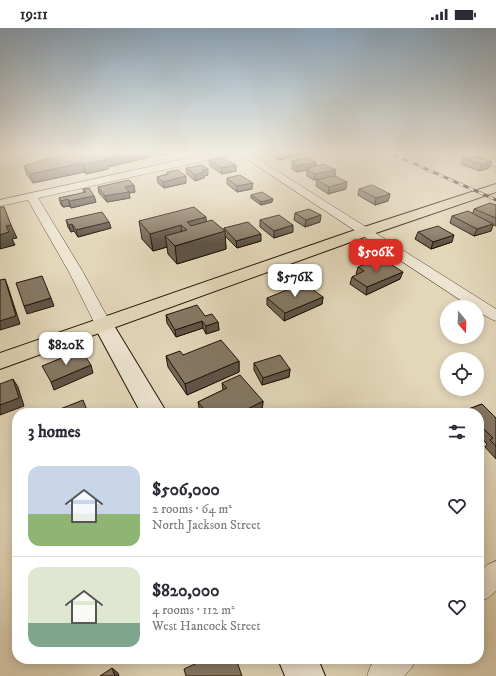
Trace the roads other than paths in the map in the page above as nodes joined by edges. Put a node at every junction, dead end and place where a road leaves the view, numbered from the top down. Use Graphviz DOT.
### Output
graph roads {
  1 [pos="93,182"];
  2 [pos="287,182"];
  3 [pos="496,188"];
  4 [pos="31,196"];
  5 [pos="0,204"];
  6 [pos="364,232"];
  7 [pos="496,316"];
  8 [pos="103,324"];
  9 [pos="0,361"];
  10 [pos="151,408"];
  11 [pos="496,574"];
  12 [pos="484,585"];
  13 [pos="300,664"];
  14 [pos="395,664"];
  15 [pos="306,676"];
  16 [pos="382,676"];
  1 -- 4 [label="street"];
  2 -- 6 [label="street"];
  3 -- 6 [label="main road"];
  4 -- 5 [label="street"];
  4 -- 8 [label="street"];
  6 -- 7 [label="street"];
  6 -- 8 [label="main road"];
  8 -- 9 [label="main road"];
  8 -- 10 [label="street"];
  11 -- 12 [label="street"];
  13 -- 15 [label="street"];
  14 -- 16 [label="street"];
}
